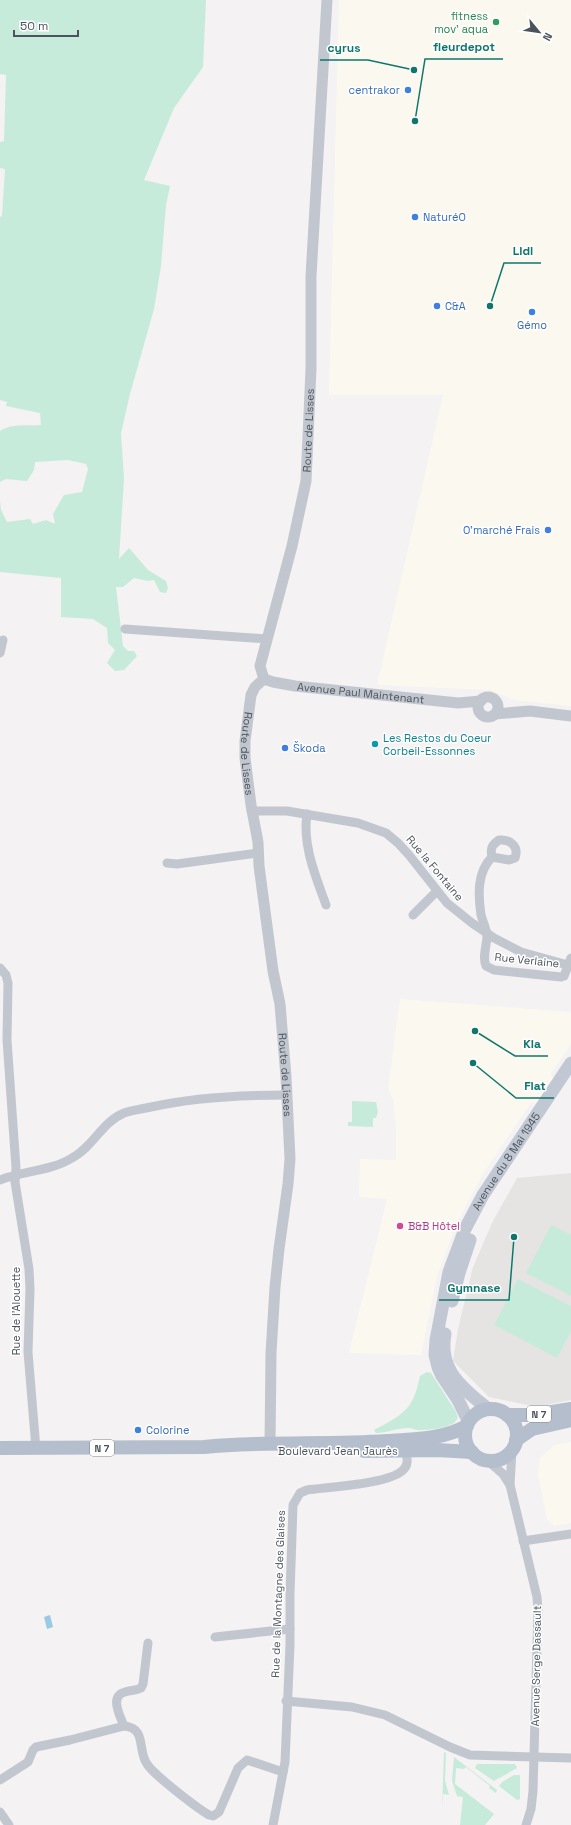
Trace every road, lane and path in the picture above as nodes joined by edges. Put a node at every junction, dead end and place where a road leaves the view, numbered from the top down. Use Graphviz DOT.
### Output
graph roads {
  1 [pos="327,0"];
  2 [pos="125,629"];
  3 [pos="267,639"];
  4 [pos="3,640"];
  5 [pos="0,653"];
  6 [pos="264,679"];
  7 [pos="497,702"];
  8 [pos="480,706"];
  9 [pos="530,711"];
  10 [pos="495,714"];
  11 [pos="571,716"];
  12 [pos="251,811"];
  13 [pos="307,814"];
  14 [pos="258,853"];
  15 [pos="492,857"];
  16 [pos="167,863"];
  17 [pos="436,892"];
  18 [pos="326,906"];
  19 [pos="413,915"];
  20 [pos="486,933"];
  21 [pos="570,963"];
  22 [pos="0,968"];
  23 [pos="571,1063"];
  24 [pos="571,1078"];
  25 [pos="286,1095"];
  26 [pos="16,1174"];
  27 [pos="0,1180"];
  28 [pos="488,1409"];
  29 [pos="571,1409"];
  30 [pos="507,1415"];
  31 [pos="571,1420"];
  32 [pos="468,1424"];
  33 [pos="270,1444"];
  34 [pos="514,1445"];
  35 [pos="0,1448"];
  36 [pos="204,1448"];
  37 [pos="36,1449"];
  38 [pos="406,1450"];
  39 [pos="472,1452"];
  40 [pos="487,1460"];
  41 [pos="510,1485"];
  42 [pos="571,1534"];
  43 [pos="523,1541"];
  44 [pos="290,1629"];
  45 [pos="215,1636"];
  46 [pos="148,1643"];
  47 [pos="286,1701"];
  48 [pos="124,1726"];
  49 [pos="534,1758"];
  50 [pos="571,1758"];
  51 [pos="283,1772"];
  52 [pos="0,1780"];
  53 [pos="0,1812"];
  54 [pos="215,1820"];
  55 [pos="9,1825"];
  56 [pos="273,1825"];
  57 [pos="526,1825"];
  1 -- 3 [label="street, Route de Lisses"];
  2 -- 3 [label="street"];
  3 -- 6 [label="street, Route de Lisses"];
  4 -- 5 [label="street"];
  6 -- 8 [label="street, Avenue Paul Maintenant"];
  6 -- 12 [label="street, Route de Lisses"];
  7 -- 8 [label="street"];
  7 -- 9 [label="street"];
  7 -- 10 [label="street"];
  8 -- 10 [label="street"];
  9 -- 10 [label="street"];
  9 -- 11 [label="street"];
  12 -- 13 [label="street, Rue la Fontaine"];
  12 -- 14 [label="street, Route de Lisses"];
  13 -- 17 [label="street, Rue la Fontaine"];
  13 -- 18 [label="street"];
  14 -- 16 [label="street"];
  14 -- 25 [label="street, Route de Lisses"];
  15 -- 20 [label="street"];
  17 -- 19 [label="street"];
  17 -- 20 [label="street, Rue la Fontaine"];
  20 -- 21 [label="street, Rue la Fontaine"];
  20 -- 21 [label="street, Rue Verlaine"];
  22 -- 26 [label="street, Rue de l'Alouette"];
  23 -- 32 [label="main road, Avenue du 8 Mai 1945"];
  24 -- 28 [label="main road, Avenue du 8 Mai 1945"];
  25 -- 26 [label="street"];
  25 -- 33 [label="street, Route de Lisses"];
  26 -- 27 [label="street"];
  26 -- 37 [label="street, Rue de l'Alouette"];
  28 -- 30 [label="main road"];
  28 -- 32 [label="main road"];
  29 -- 30 [label="main road, N 7"];
  30 -- 34 [label="main road"];
  31 -- 34 [label="main road, N 7"];
  32 -- 33 [label="main road, Boulevard Jean Jaurès / N 7"];
  32 -- 39 [label="main road"];
  33 -- 36 [label="main road, Boulevard Jean Jaurès / N 7"];
  34 -- 40 [label="main road"];
  34 -- 41 [label="street, Avenue Serge Dassault"];
  35 -- 37 [label="main road, Boulevard Jean Jaurès / N 7"];
  36 -- 37 [label="main road, Boulevard Jean Jaurès / N 7"];
  36 -- 38 [label="main road, Boulevard Jean Jaurès / N 7"];
  38 -- 39 [label="main road, Boulevard Jean Jaurès / N 7"];
  38 -- 44 [label="street, Rue de la Montagne des Glaises"];
  39 -- 40 [label="main road"];
  40 -- 41 [label="street, Avenue Serge Dassault"];
  41 -- 43 [label="street, Avenue Serge Dassault"];
  42 -- 43 [label="street"];
  43 -- 49 [label="street, Avenue Serge Dassault"];
  44 -- 45 [label="street"];
  44 -- 47 [label="street, Rue de la Montagne des Glaises"];
  46 -- 48 [label="street"];
  47 -- 49 [label="street"];
  47 -- 51 [label="street, Rue de la Montagne des Glaises"];
  48 -- 52 [label="street"];
  48 -- 54 [label="street"];
  49 -- 50 [label="street"];
  49 -- 57 [label="street, Avenue Serge Dassault"];
  51 -- 54 [label="street"];
  51 -- 56 [label="street, Rue de la Montagne des Glaises"];
  53 -- 55 [label="street"];
}
